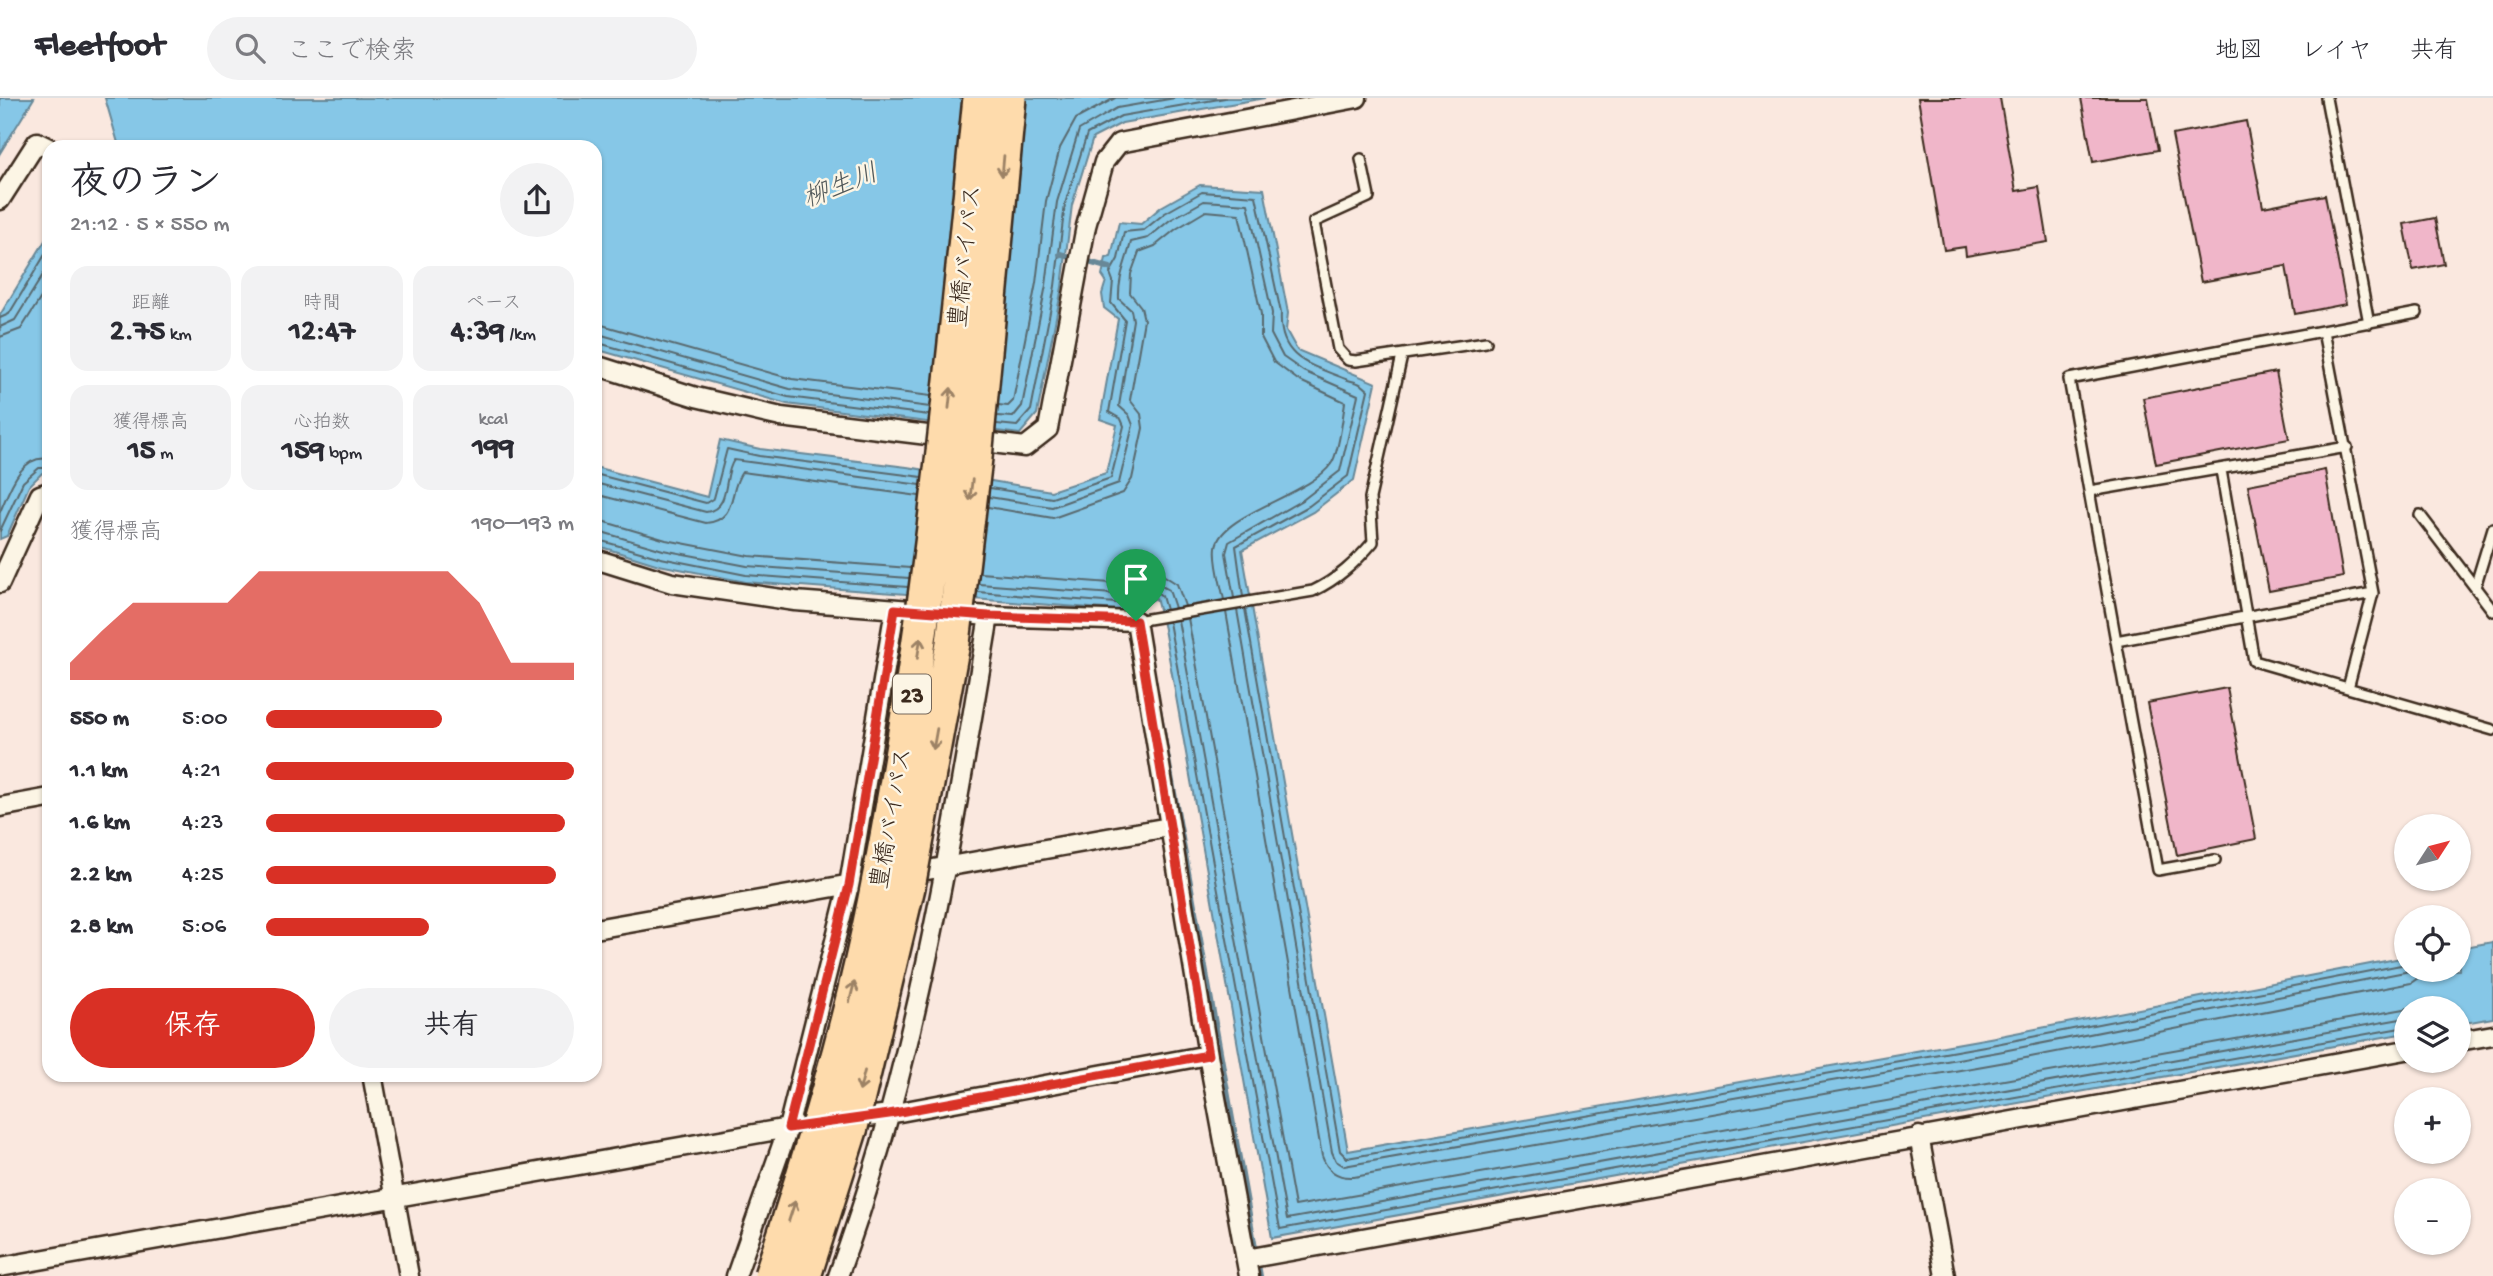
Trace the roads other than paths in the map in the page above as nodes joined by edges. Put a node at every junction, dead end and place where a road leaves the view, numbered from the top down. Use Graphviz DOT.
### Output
graph roads {
  1 [pos="980,98"];
  2 [pos="1009,98"];
  3 [pos="1357,98"];
  4 [pos="2326,98"];
  5 [pos="42,144"];
  6 [pos="1361,159"];
  7 [pos="0,200"];
  8 [pos="2417,313"];
  9 [pos="2369,323"];
  10 [pos="2323,331"];
  11 [pos="1486,342"];
  12 [pos="1402,356"];
  13 [pos="602,367"];
  14 [pos="2347,447"];
  15 [pos="2221,470"];
  16 [pos="2090,491"];
  17 [pos="42,494"];
  18 [pos="2420,515"];
  19 [pos="2493,528"];
  20 [pos="602,561"];
  21 [pos="0,583"];
  22 [pos="2475,587"];
  23 [pos="2373,593"];
  24 [pos="895,609"];
  25 [pos="2493,611"];
  26 [pos="989,616"];
  27 [pos="2246,619"];
  28 [pos="1137,621"];
  29 [pos="2116,640"];
  30 [pos="2348,688"];
  31 [pos="2493,730"];
  32 [pos="42,800"];
  33 [pos="0,807"];
  34 [pos="1169,827"];
  35 [pos="2215,860"];
  36 [pos="948,866"];
  37 [pos="849,885"];
  38 [pos="602,928"];
  39 [pos="2493,1035"];
  40 [pos="2471,1039"];
  41 [pos="2394,1052"];
  42 [pos="1208,1055"];
  43 [pos="373,1082"];
  44 [pos="889,1114"];
  45 [pos="788,1128"];
  46 [pos="1919,1136"];
  47 [pos="394,1198"];
  48 [pos="1247,1265"];
  49 [pos="0,1267"];
  50 [pos="409,1276"];
  51 [pos="736,1276"];
  52 [pos="771,1276"];
  53 [pos="804,1276"];
  54 [pos="838,1276"];
  55 [pos="1945,1276"];
  52 -- 1 [label="highway, 豊橋バイパス / 23, one-way, bridge"];
  2 -- 53 [label="highway, 豊橋バイパス / 23, one-way, bridge"];
  3 -- 13 [label="street"];
  4 -- 9 [label="lane"];
  5 -- 7 [label="street"];
  6 -- 12 [label="lane"];
  8 -- 9 [label="lane"];
  9 -- 10 [label="lane"];
  10 -- 14 [label="lane"];
  10 -- 16 [label="lane"];
  11 -- 12 [label="lane"];
  12 -- 28 [label="lane"];
  14 -- 15 [label="lane"];
  14 -- 23 [label="lane"];
  15 -- 16 [label="lane"];
  15 -- 27 [label="lane"];
  16 -- 29 [label="lane"];
  17 -- 21 [label="street"];
  18 -- 22 [label="lane"];
  19 -- 22 [label="lane"];
  20 -- 24 [label="street"];
  22 -- 25 [label="lane"];
  23 -- 27 [label="lane"];
  23 -- 30 [label="lane"];
  24 -- 26 [label="street"];
  24 -- 37 [label="street"];
  26 -- 28 [label="street"];
  26 -- 36 [label="street"];
  27 -- 29 [label="lane"];
  27 -- 30 [label="lane"];
  28 -- 34 [label="street"];
  29 -- 35 [label="lane"];
  30 -- 31 [label="lane"];
  32 -- 33 [label="street"];
  34 -- 36 [label="street"];
  34 -- 42 [label="street"];
  36 -- 37 [label="street"];
  36 -- 44 [label="street"];
  37 -- 38 [label="street"];
  37 -- 45 [label="street"];
  39 -- 40 [label="street"];
  41 -- 46 [label="street"];
  42 -- 44 [label="street"];
  42 -- 48 [label="street"];
  43 -- 47 [label="street"];
  44 -- 45 [label="street"];
  44 -- 54 [label="street"];
  45 -- 47 [label="street"];
  45 -- 51 [label="street"];
  46 -- 48 [label="street"];
  46 -- 55 [label="street"];
  47 -- 49 [label="street"];
  47 -- 50 [label="street"];
}
